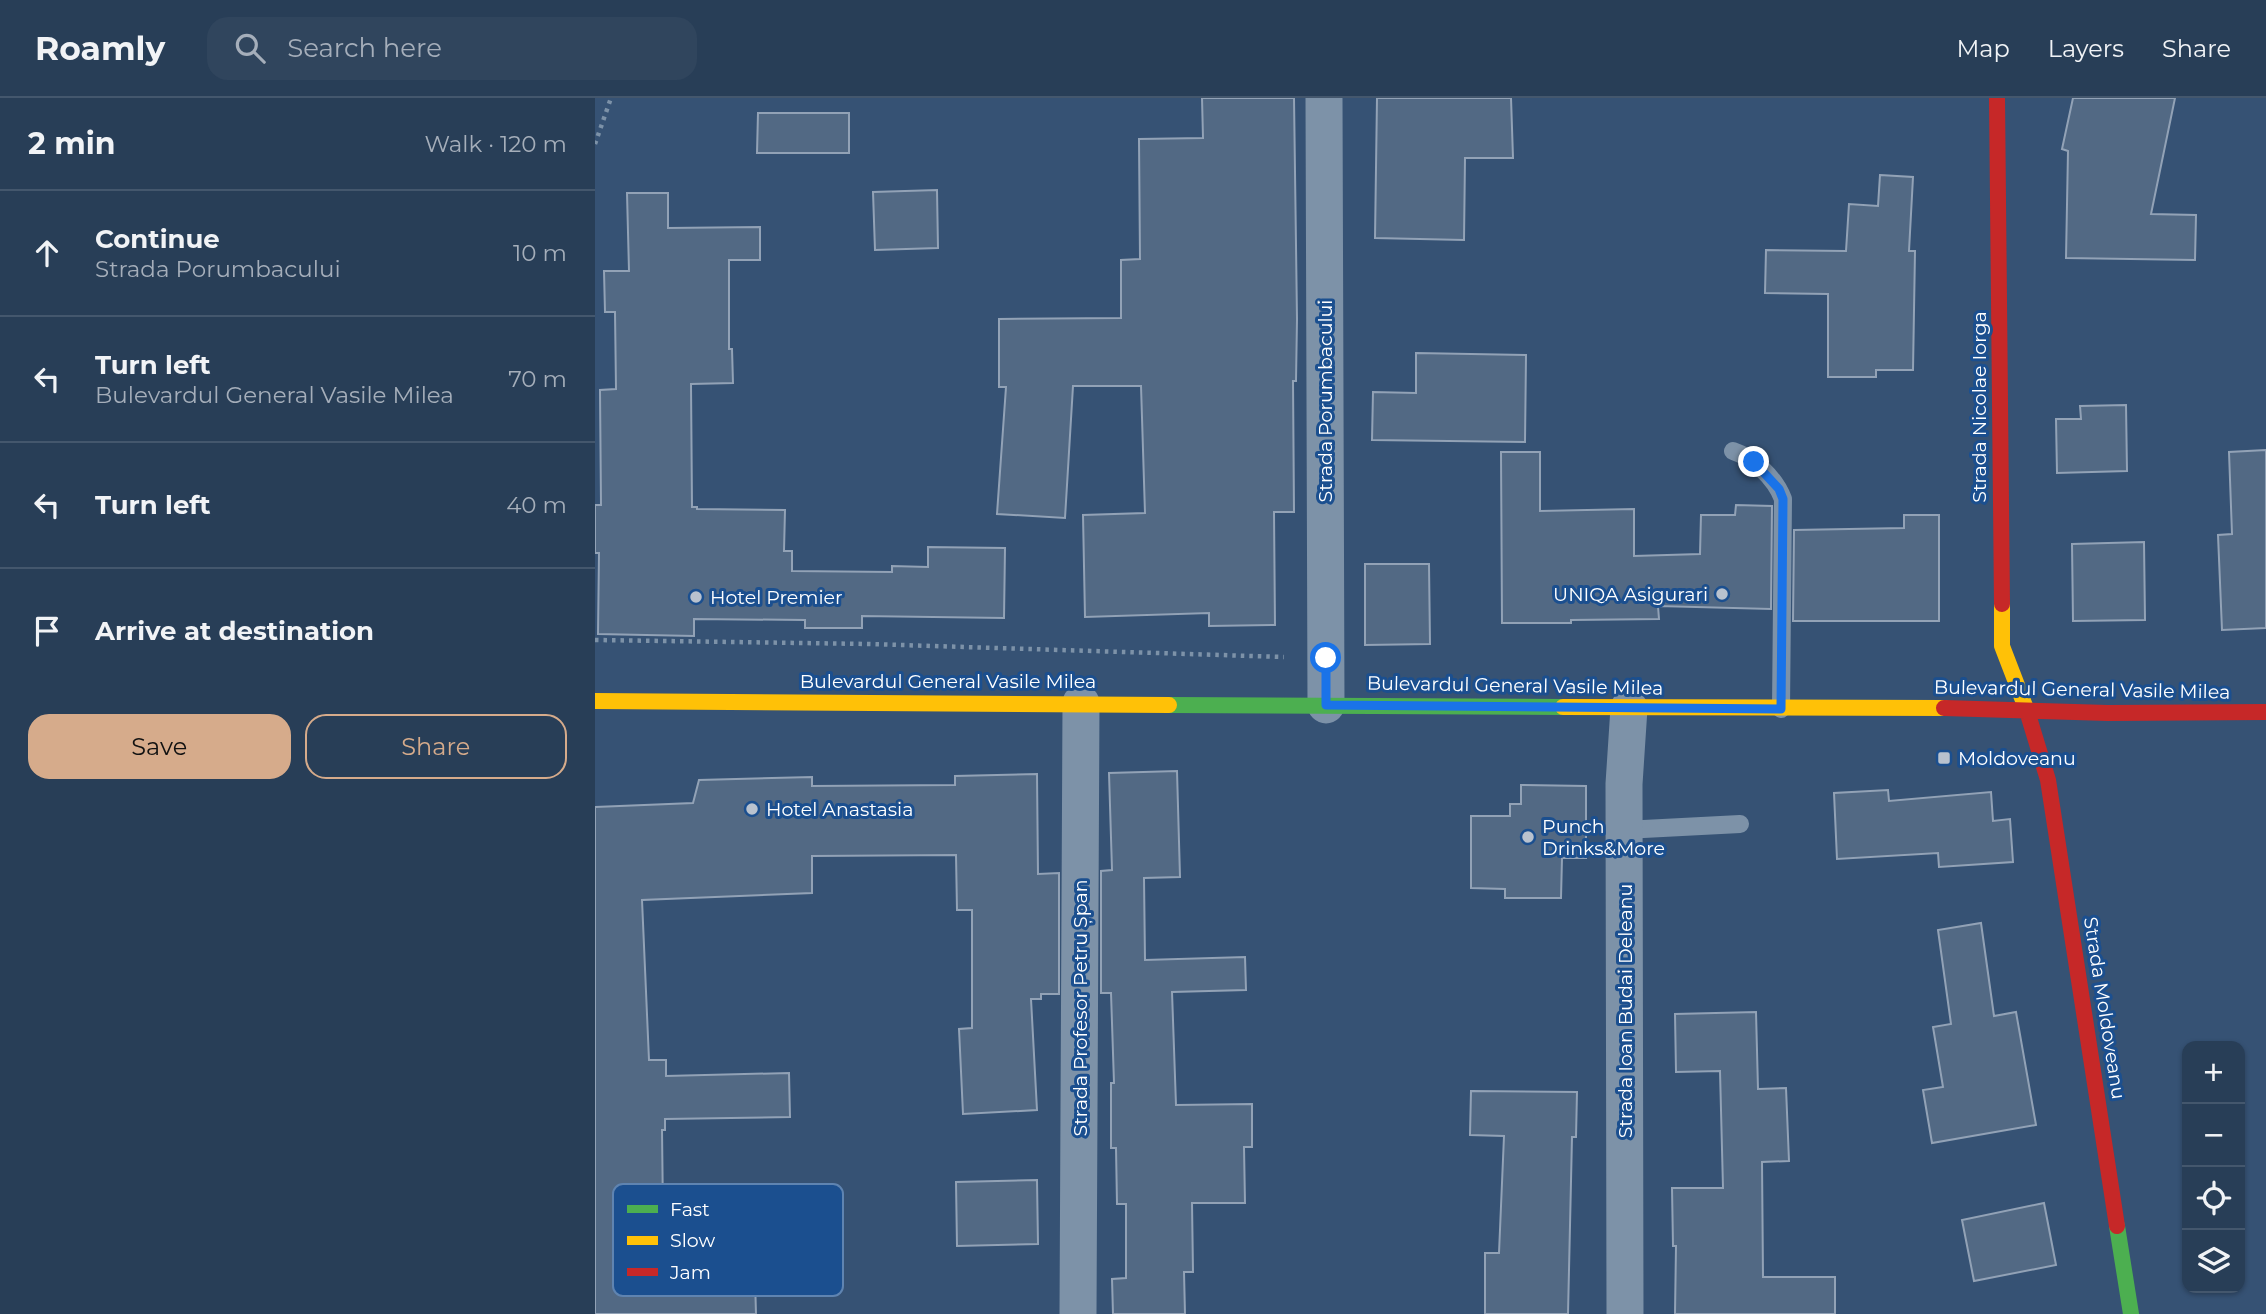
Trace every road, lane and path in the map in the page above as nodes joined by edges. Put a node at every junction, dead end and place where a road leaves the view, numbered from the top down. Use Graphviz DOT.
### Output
graph roads {
  1 [pos="611,98"];
  2 [pos="1324,98"];
  3 [pos="1997,98"];
  4 [pos="595,144"];
  5 [pos="1733,451"];
  6 [pos="595,640"];
  7 [pos="1296,658"];
  8 [pos="595,701"];
  9 [pos="1081,703"];
  10 [pos="1326,705"];
  11 [pos="1629,708"];
  12 [pos="1781,709"];
  13 [pos="2027,711"];
  14 [pos="2266,712"];
  15 [pos="1740,824"];
  16 [pos="1624,830"];
  17 [pos="1078,1314"];
  18 [pos="1625,1314"];
  19 [pos="2131,1314"];
  1 -- 4 [label="path"];
  2 -- 10 [label="street, Strada Porumbacului"];
  3 -- 13 [label="main road, Strada Nicolae Iorga"];
  5 -- 12 [label="lane"];
  6 -- 7 [label="path"];
  8 -- 9 [label="main road, Bulevardul General Vasile Milea"];
  9 -- 10 [label="main road, Bulevardul General Vasile Milea"];
  9 -- 17 [label="street, Strada Profesor Petru Șpan"];
  10 -- 11 [label="main road, Bulevardul General Vasile Milea"];
  11 -- 12 [label="main road, Bulevardul General Vasile Milea"];
  11 -- 16 [label="street, Strada Ioan Budai Deleanu"];
  12 -- 13 [label="main road, Bulevardul General Vasile Milea"];
  13 -- 14 [label="main road, Bulevardul General Vasile Milea"];
  13 -- 19 [label="main road, Strada Moldoveanu"];
  15 -- 16 [label="lane"];
  16 -- 18 [label="street, Strada Ioan Budai Deleanu"];
}
